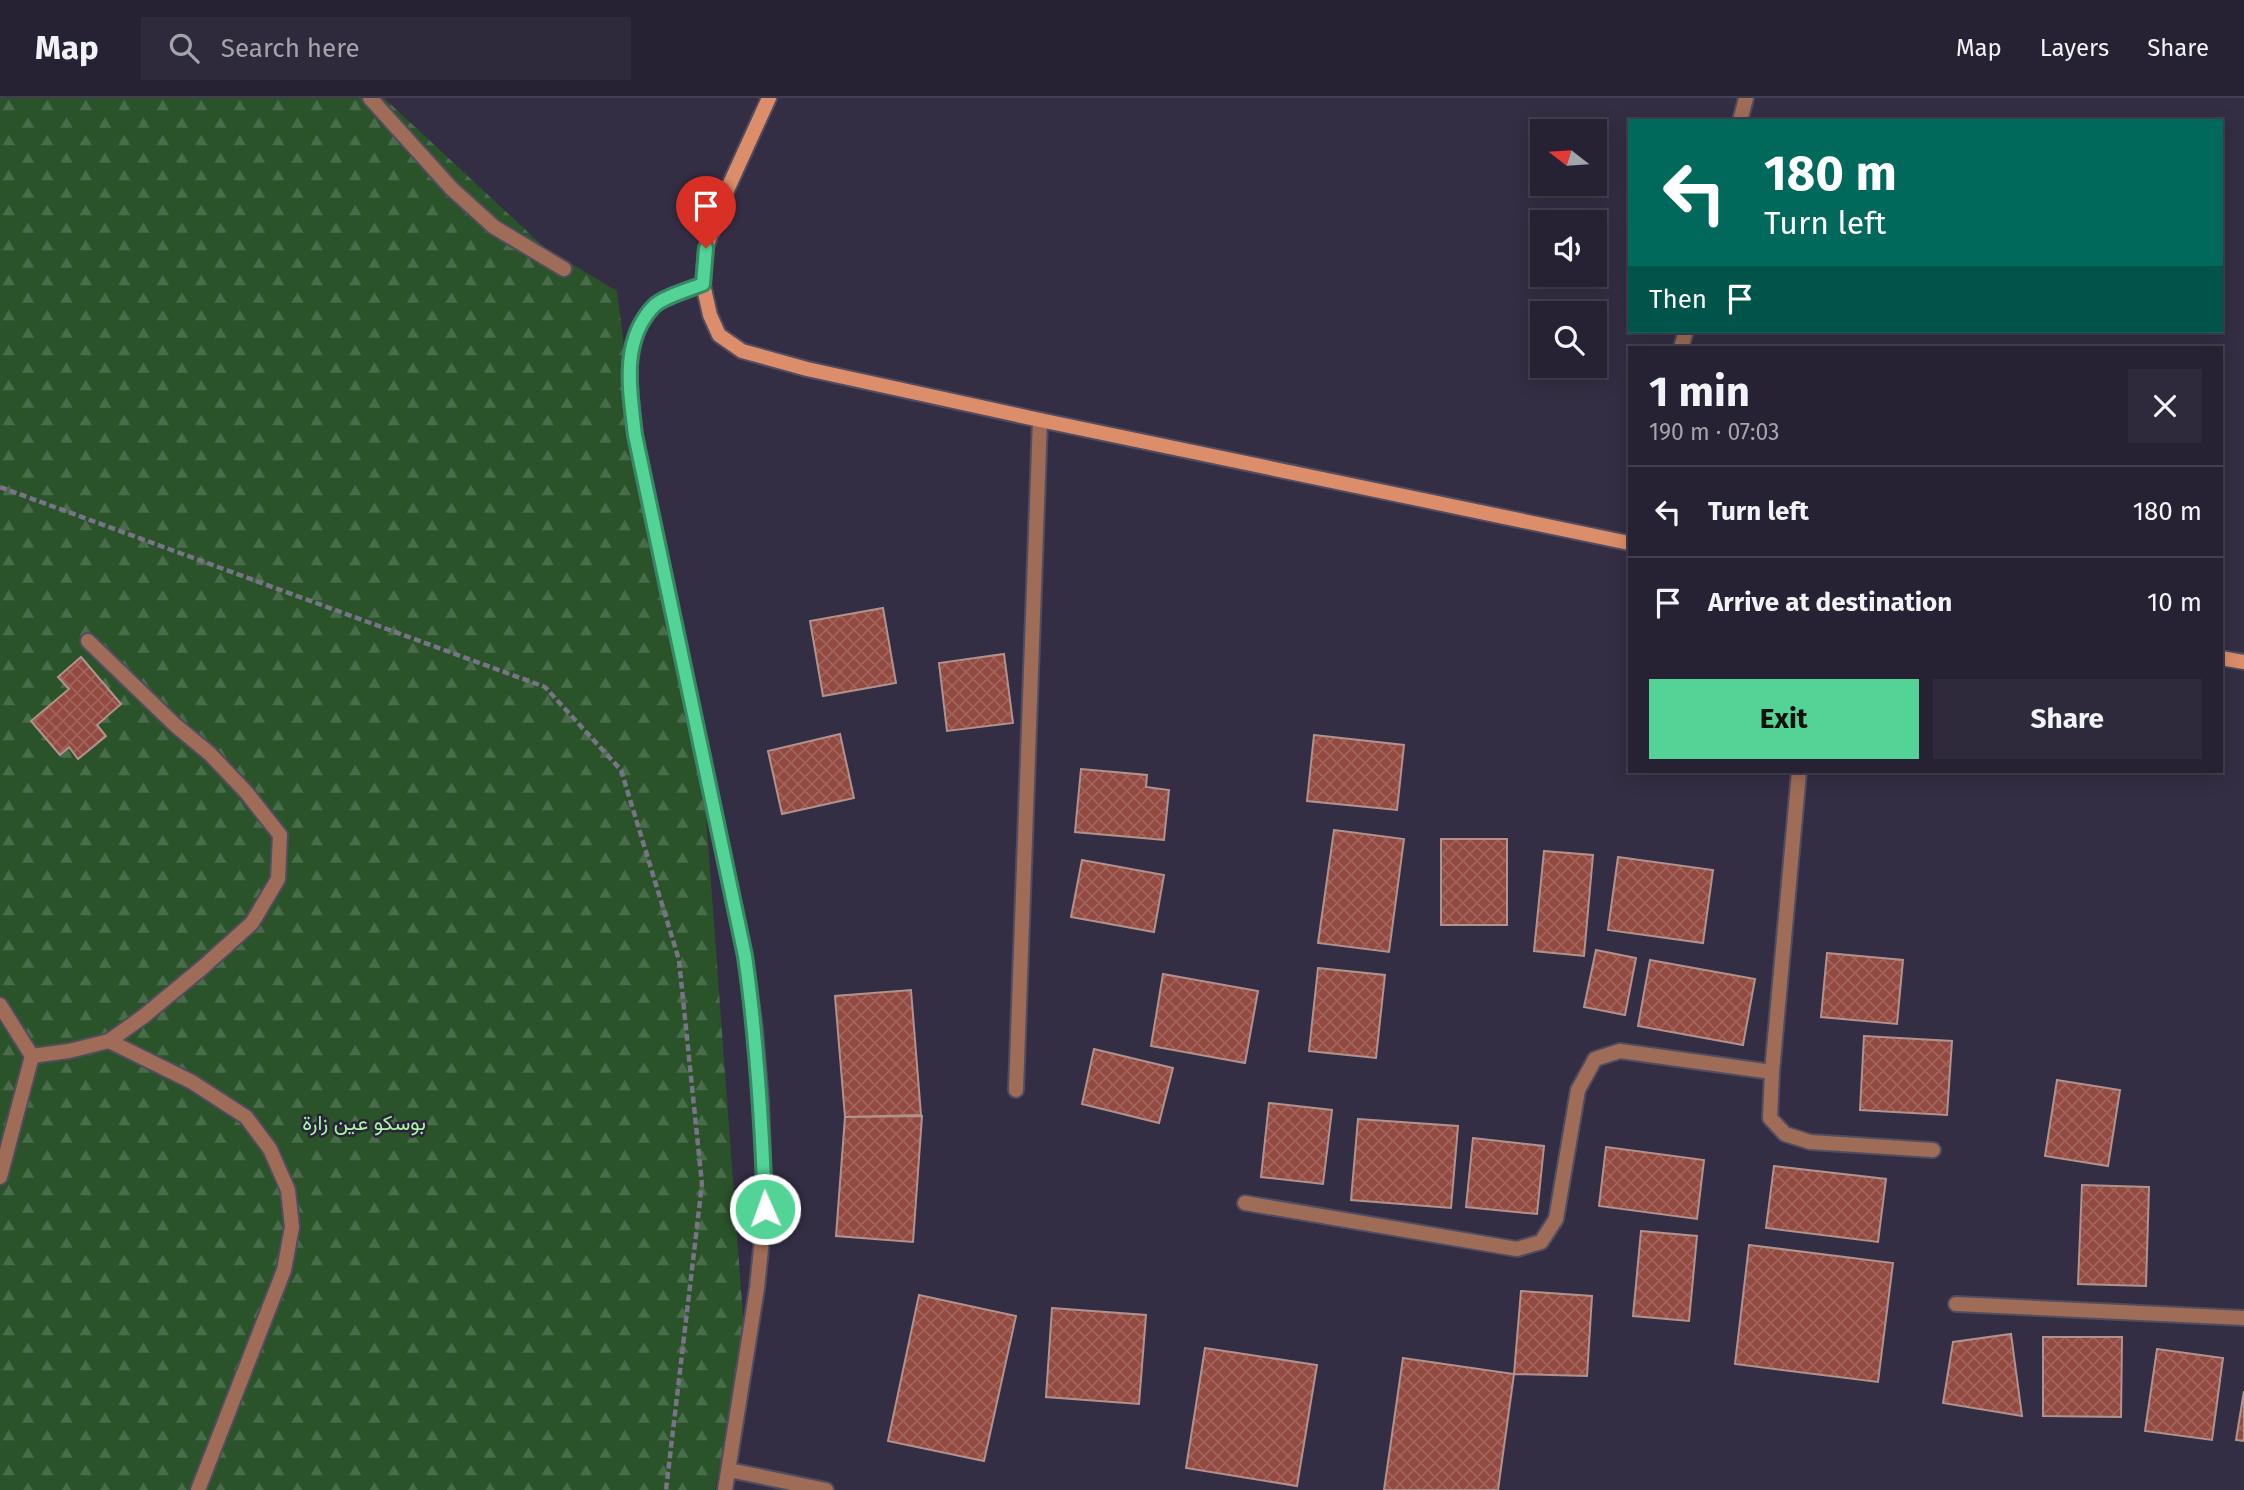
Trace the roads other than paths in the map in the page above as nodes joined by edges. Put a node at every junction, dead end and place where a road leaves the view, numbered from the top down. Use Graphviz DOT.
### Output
graph roads {
  1 [pos="370,98"];
  2 [pos="769,98"];
  3 [pos="1746,98"];
  4 [pos="1741,119"];
  5 [pos="564,269"];
  6 [pos="703,284"];
  7 [pos="1040,420"];
  8 [pos="1628,543"];
  9 [pos="88,641"];
  10 [pos="2223,658"];
  11 [pos="2244,662"];
  12 [pos="1799,773"];
  13 [pos="0,1004"];
  14 [pos="109,1041"];
  15 [pos="32,1056"];
  16 [pos="1772,1072"];
  17 [pos="1016,1090"];
  18 [pos="1933,1150"];
  19 [pos="0,1177"];
  20 [pos="1245,1203"];
  21 [pos="1956,1304"];
  22 [pos="2244,1318"];
  23 [pos="729,1470"];
  24 [pos="198,1490"];
  25 [pos="725,1490"];
  26 [pos="826,1490"];
  1 -- 5 [label="street"];
  2 -- 6 [label="main road"];
  3 -- 4 [label="street"];
  6 -- 7 [label="main road"];
  6 -- 23 [label="street"];
  7 -- 8 [label="main road"];
  7 -- 17 [label="street"];
  9 -- 14 [label="street"];
  10 -- 11 [label="main road"];
  12 -- 16 [label="street"];
  13 -- 15 [label="street"];
  14 -- 15 [label="street"];
  14 -- 24 [label="street"];
  15 -- 19 [label="street"];
  16 -- 18 [label="street"];
  16 -- 20 [label="street"];
  21 -- 22 [label="street"];
  23 -- 25 [label="street"];
  23 -- 26 [label="street"];
}
